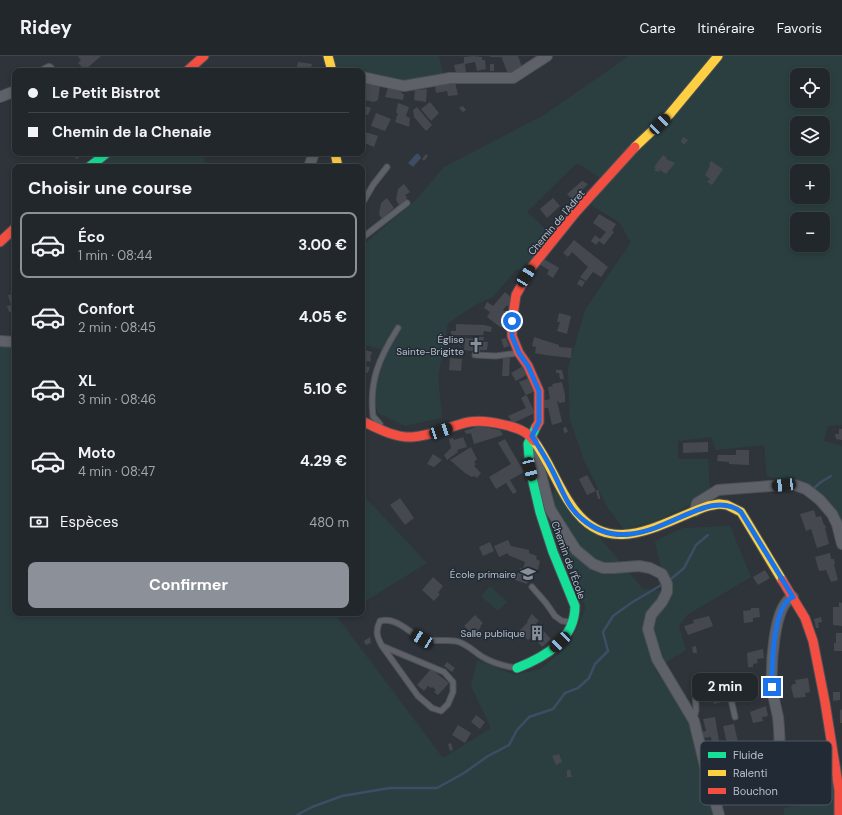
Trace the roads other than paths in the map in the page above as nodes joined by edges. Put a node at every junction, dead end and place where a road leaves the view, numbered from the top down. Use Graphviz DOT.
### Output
graph roads {
  1 [pos="204,56"];
  2 [pos="328,56"];
  3 [pos="547,56"];
  4 [pos="718,56"];
  5 [pos="190,68"];
  6 [pos="331,68"];
  7 [pos="365,78"];
  8 [pos="12,92"];
  9 [pos="0,97"];
  10 [pos="103,156"];
  11 [pos="93,164"];
  12 [pos="387,168"];
  13 [pos="365,199"];
  14 [pos="407,202"];
  15 [pos="12,231"];
  16 [pos="365,236"];
  17 [pos="0,242"];
  18 [pos="398,328"];
  19 [pos="0,341"];
  20 [pos="12,342"];
  21 [pos="519,353"];
  22 [pos="475,355"];
  23 [pos="365,422"];
  24 [pos="379,429"];
  25 [pos="530,440"];
  26 [pos="698,510"];
  27 [pos="842,544"];
  28 [pos="532,587"];
  29 [pos="793,597"];
  30 [pos="572,623"];
  31 [pos="382,646"];
  32 [pos="517,668"];
  33 [pos="735,717"];
  34 [pos="694,720"];
  35 [pos="779,741"];
  36 [pos="831,741"];
  37 [pos="700,745"];
  38 [pos="832,749"];
  39 [pos="716,805"];
  40 [pos="719,815"];
  41 [pos="839,815"];
  1 -- 5 [label="street"];
  2 -- 6 [label="street"];
  3 -- 7 [label="street"];
  4 -- 21 [label="street, Chemin de l'Adret"];
  8 -- 9 [label="street"];
  10 -- 11 [label="street"];
  12 -- 13 [label="lane"];
  14 -- 16 [label="lane"];
  15 -- 17 [label="street"];
  18 -- 24 [label="lane"];
  19 -- 20 [label="street"];
  21 -- 22 [label="lane"];
  21 -- 25 [label="street, Chemin de l'Adret"];
  23 -- 24 [label="street"];
  24 -- 25 [label="street"];
  25 -- 26 [label="street"];
  25 -- 30 [label="street, Chemin de l'École"];
  25 -- 34 [label="street"];
  26 -- 27 [label="street"];
  26 -- 29 [label="street"];
  28 -- 30 [label="lane"];
  29 -- 35 [label="street"];
  29 -- 36 [label="street"];
  30 -- 32 [label="street, Chemin de l'École"];
  31 -- 31 [label="lane"];
  31 -- 32 [label="lane"];
  33 -- 34 [label="lane"];
  34 -- 37 [label="street"];
  38 -- 41 [label="street"];
  39 -- 40 [label="street"];
}
